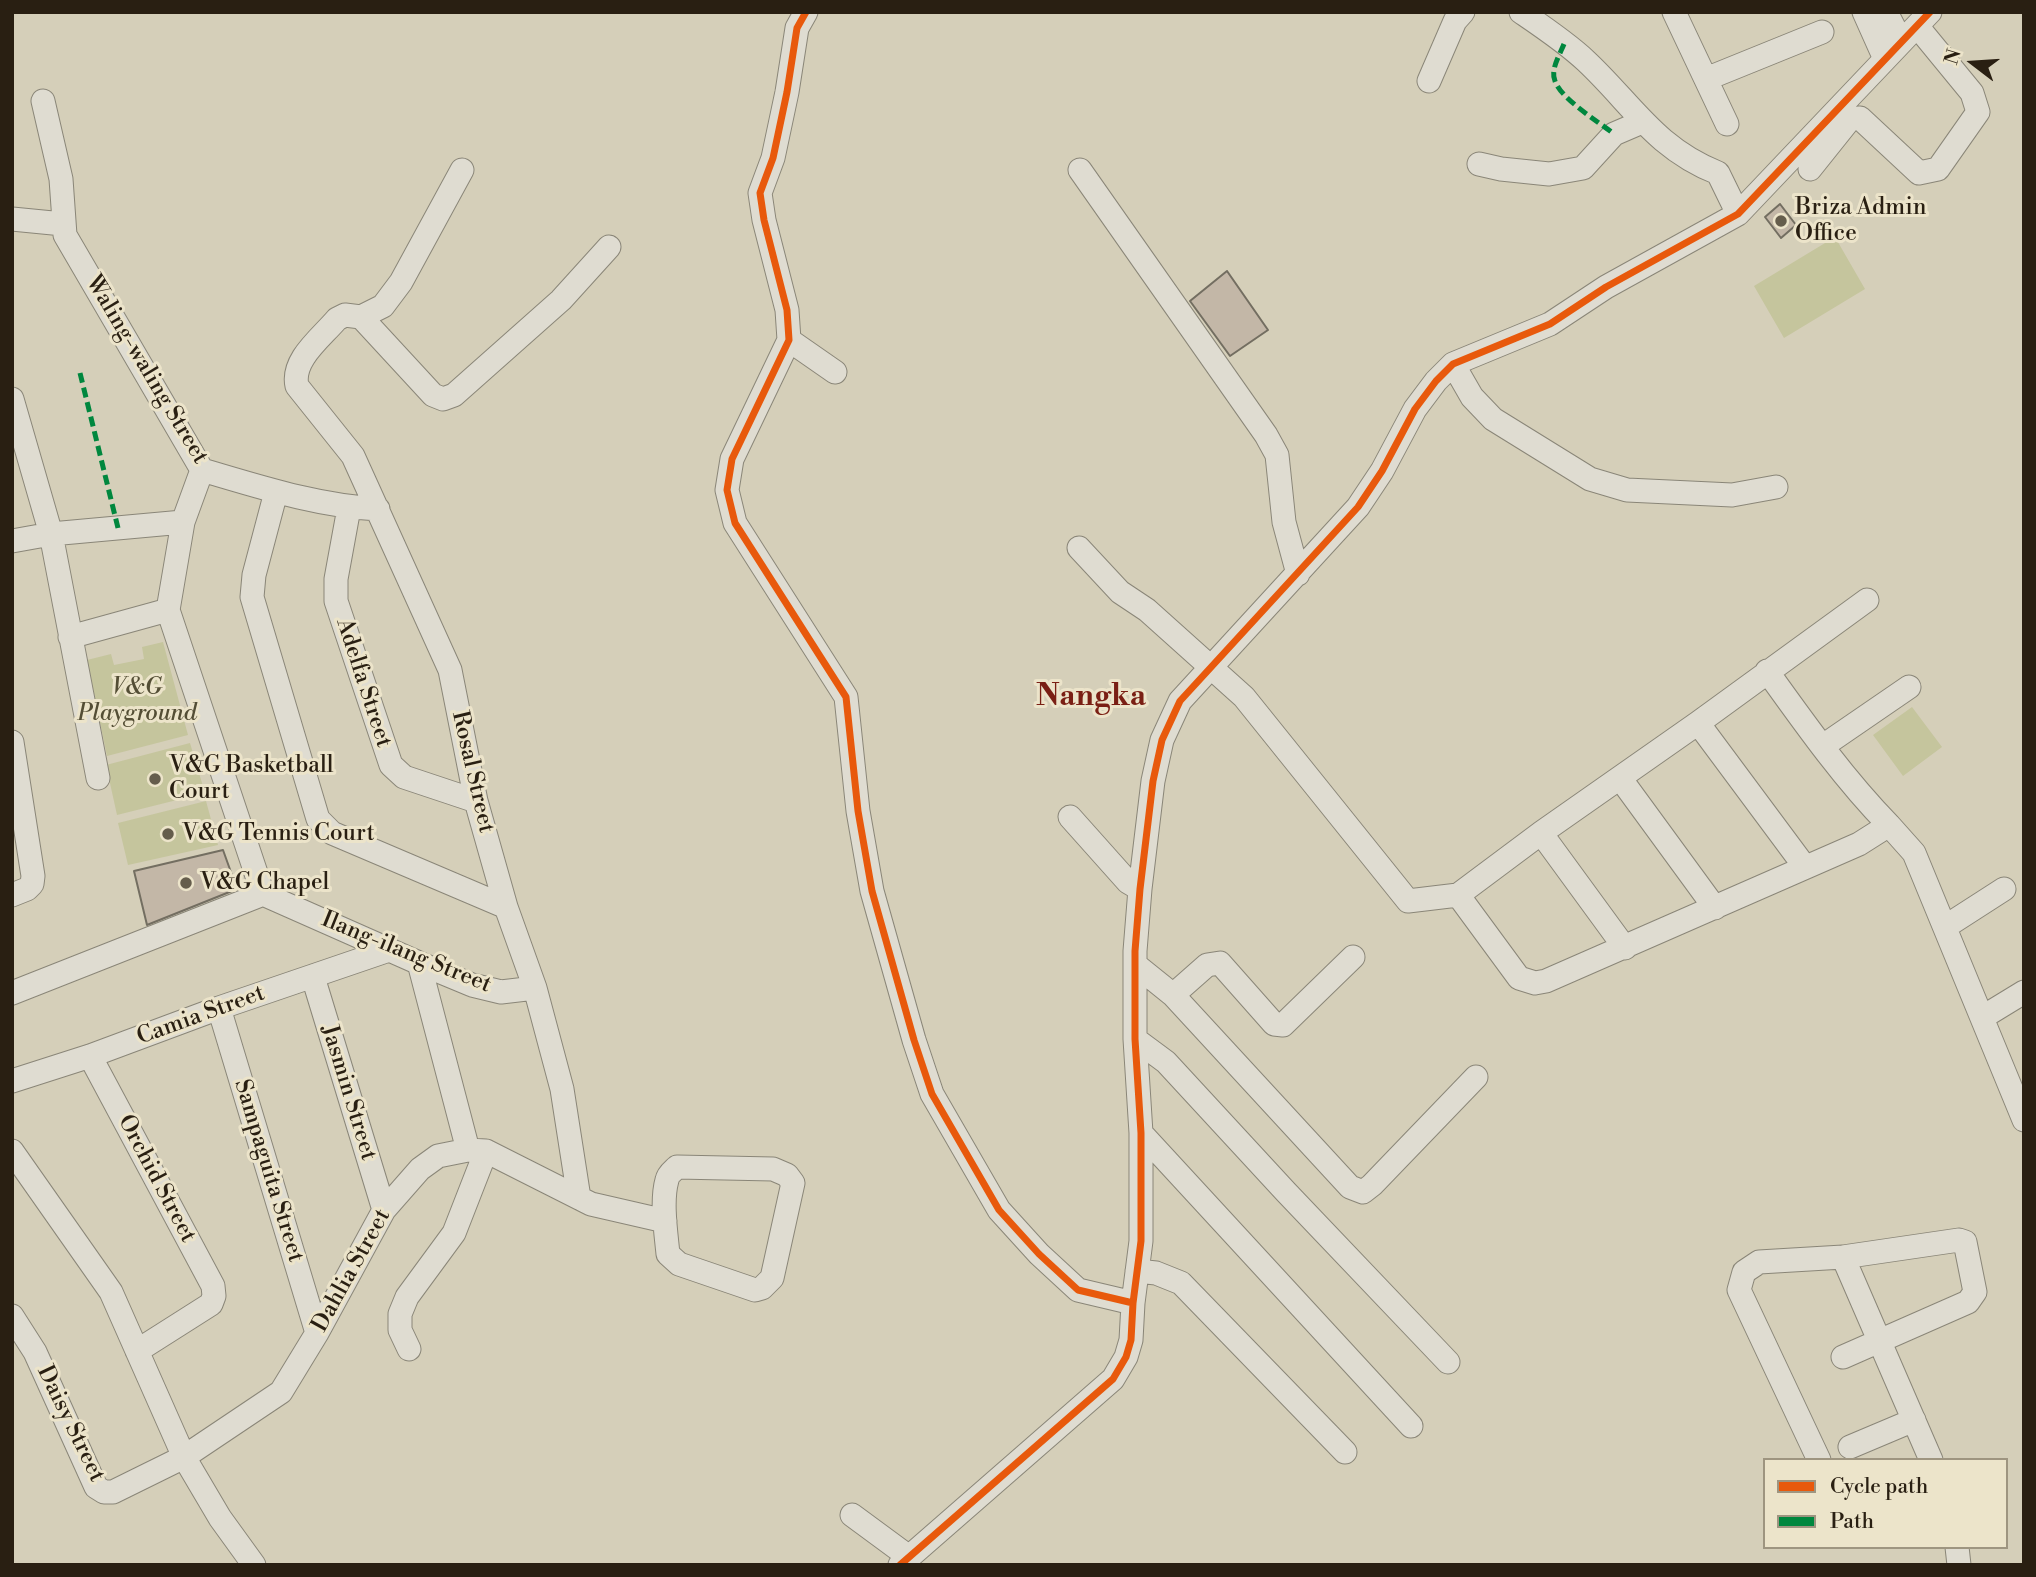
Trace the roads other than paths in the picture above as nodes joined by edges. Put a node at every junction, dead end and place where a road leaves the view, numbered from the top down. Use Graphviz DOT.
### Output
graph roads {
  1 [pos="806,12"];
  2 [pos="1463,12"];
  3 [pos="1521,12"];
  4 [pos="1674,12"];
  5 [pos="1864,12"];
  6 [pos="1886,12"];
  7 [pos="1916,27"];
  8 [pos="1822,32"];
  9 [pos="1885,59"];
  10 [pos="1706,79"];
  11 [pos="1429,81"];
  12 [pos="43,101"];
  13 [pos="1642,122"];
  14 [pos="1727,124"];
  15 [pos="1479,164"];
  16 [pos="1810,169"];
  17 [pos="462,170"];
  18 [pos="1080,170"];
  19 [pos="1738,214"];
  20 [pos="12,219"];
  21 [pos="63,224"];
  22 [pos="609,247"];
  23 [pos="361,317"];
  24 [pos="789,340"];
  25 [pos="1453,365"];
  26 [pos="835,372"];
  27 [pos="12,399"];
  28 [pos="202,470"];
  29 [pos="1776,487"];
  30 [pos="276,492"];
  31 [pos="349,508"];
  32 [pos="378,509"];
  33 [pos="183,522"];
  34 [pos="51,534"];
  35 [pos="12,541"];
  36 [pos="1079,548"];
  37 [pos="1298,574"];
  38 [pos="1867,600"];
  39 [pos="168,610"];
  40 [pos="70,637"];
  41 [pos="1210,668"];
  42 [pos="1767,671"];
  43 [pos="1909,687"];
  44 [pos="1698,723"];
  45 [pos="12,741"];
  46 [pos="1823,747"];
  47 [pos="98,778"];
  48 [pos="1620,778"];
  49 [pos="476,801"];
  50 [pos="1070,817"];
  51 [pos="1889,825"];
  52 [pos="1541,833"];
  53 [pos="1805,867"];
  54 [pos="1140,889"];
  55 [pos="2004,889"];
  56 [pos="263,894"];
  57 [pos="12,895"];
  58 [pos="1458,895"];
  59 [pos="506,907"];
  60 [pos="1716,908"];
  61 [pos="1945,927"];
  62 [pos="1625,948"];
  63 [pos="389,950"];
  64 [pos="1353,957"];
  65 [pos="419,963"];
  66 [pos="1137,966"];
  67 [pos="313,977"];
  68 [pos="535,988"];
  69 [pos="2024,992"];
  70 [pos="12,993"];
  71 [pos="1173,995"];
  72 [pos="219,1008"];
  73 [pos="1983,1017"];
  74 [pos="1135,1039"];
  75 [pos="90,1056"];
  76 [pos="1476,1077"];
  77 [pos="12,1081"];
  78 [pos="2021,1106"];
  79 [pos="1141,1133"];
  80 [pos="12,1151"];
  81 [pos="477,1151"];
  82 [pos="579,1198"];
  83 [pos="384,1210"];
  84 [pos="664,1221"];
  85 [pos="1843,1256"];
  86 [pos="1137,1271"];
  87 [pos="1133,1303"];
  88 [pos="12,1316"];
  89 [pos="317,1333"];
  90 [pos="1879,1340"];
  91 [pos="410,1349"];
  92 [pos="137,1351"];
  93 [pos="1843,1357"];
  94 [pos="1448,1362"];
  95 [pos="1914,1420"];
  96 [pos="1411,1426"];
  97 [pos="1850,1447"];
  98 [pos="1345,1452"];
  99 [pos="184,1457"];
  100 [pos="1818,1458"];
  101 [pos="1930,1458"];
  102 [pos="852,1515"];
  103 [pos="905,1561"];
  104 [pos="254,1565"];
  1 -- 24 [label="street"];
  2 -- 11 [label="street"];
  3 -- 13 [label="street"];
  4 -- 10 [label="street"];
  5 -- 9 [label="street"];
  6 -- 7 [label="street"];
  7 -- 9 [label="street"];
  7 -- 16 [label="street"];
  8 -- 10 [label="street"];
  9 -- 19 [label="street"];
  10 -- 14 [label="street"];
  12 -- 21 [label="street, Waling-waling Street"];
  13 -- 15 [label="street"];
  13 -- 19 [label="street"];
  17 -- 23 [label="street"];
  18 -- 37 [label="street"];
  19 -- 25 [label="street"];
  20 -- 21 [label="street"];
  21 -- 28 [label="street, Waling-waling Street"];
  22 -- 23 [label="street"];
  23 -- 32 [label="street, Rosal Street"];
  24 -- 26 [label="street"];
  24 -- 87 [label="street"];
  25 -- 29 [label="street"];
  25 -- 37 [label="street"];
  27 -- 34 [label="street"];
  28 -- 30 [label="street, Waling-waling Street"];
  28 -- 33 [label="street"];
  30 -- 31 [label="street, Waling-waling Street"];
  30 -- 59 [label="street"];
  31 -- 32 [label="street, Waling-waling Street"];
  31 -- 49 [label="street, Adelfa Street"];
  32 -- 49 [label="street, Rosal Street"];
  33 -- 34 [label="street"];
  33 -- 39 [label="street"];
  34 -- 35 [label="street"];
  34 -- 40 [label="street"];
  36 -- 41 [label="street"];
  37 -- 41 [label="street"];
  38 -- 42 [label="street"];
  39 -- 40 [label="street"];
  39 -- 56 [label="street"];
  40 -- 47 [label="street"];
  41 -- 54 [label="street"];
  41 -- 58 [label="street"];
  42 -- 44 [label="street"];
  42 -- 46 [label="street"];
  43 -- 46 [label="street"];
  44 -- 48 [label="street"];
  44 -- 53 [label="street"];
  45 -- 57 [label="street"];
  46 -- 51 [label="street"];
  48 -- 52 [label="street"];
  48 -- 60 [label="street"];
  49 -- 59 [label="street, Rosal Street"];
  50 -- 54 [label="street"];
  51 -- 53 [label="street"];
  51 -- 61 [label="street"];
  52 -- 58 [label="street"];
  52 -- 62 [label="street"];
  53 -- 60 [label="street"];
  54 -- 66 [label="street"];
  55 -- 61 [label="street"];
  56 -- 63 [label="street, Ilang-ilang Street"];
  56 -- 70 [label="street"];
  58 -- 62 [label="street"];
  59 -- 68 [label="street, Rosal Street"];
  60 -- 62 [label="street"];
  61 -- 73 [label="street"];
  63 -- 65 [label="street, Ilang-ilang Street"];
  63 -- 67 [label="street, Camia Street"];
  64 -- 71 [label="street"];
  65 -- 68 [label="street, Ilang-ilang Street"];
  65 -- 81 [label="street"];
  66 -- 71 [label="street"];
  66 -- 74 [label="street"];
  67 -- 72 [label="street, Camia Street"];
  67 -- 83 [label="street, Jasmin Street"];
  68 -- 82 [label="street, Rosal Street"];
  69 -- 73 [label="street"];
  71 -- 76 [label="street"];
  72 -- 75 [label="street, Camia Street"];
  72 -- 89 [label="street, Sampaguita Street"];
  73 -- 78 [label="street"];
  74 -- 79 [label="street"];
  74 -- 94 [label="street"];
  75 -- 77 [label="street, Camia Street"];
  75 -- 92 [label="street, Orchid Street"];
  79 -- 86 [label="street"];
  79 -- 96 [label="street"];
  80 -- 92 [label="street"];
  81 -- 82 [label="street"];
  81 -- 83 [label="street, Dahlia Street"];
  81 -- 91 [label="street"];
  82 -- 84 [label="street"];
  83 -- 89 [label="street, Dahlia Street"];
  84 -- 84 [label="street"];
  85 -- 90 [label="street"];
  85 -- 90 [label="street"];
  85 -- 100 [label="street"];
  86 -- 87 [label="street"];
  86 -- 98 [label="street"];
  87 -- 103 [label="street"];
  88 -- 99 [label="street, Daisy Street"];
  89 -- 99 [label="street, Dahlia Street"];
  90 -- 93 [label="street"];
  90 -- 95 [label="street"];
  92 -- 99 [label="street"];
  95 -- 97 [label="street"];
  95 -- 101 [label="street"];
  99 -- 104 [label="street"];
  102 -- 103 [label="street"];
}
